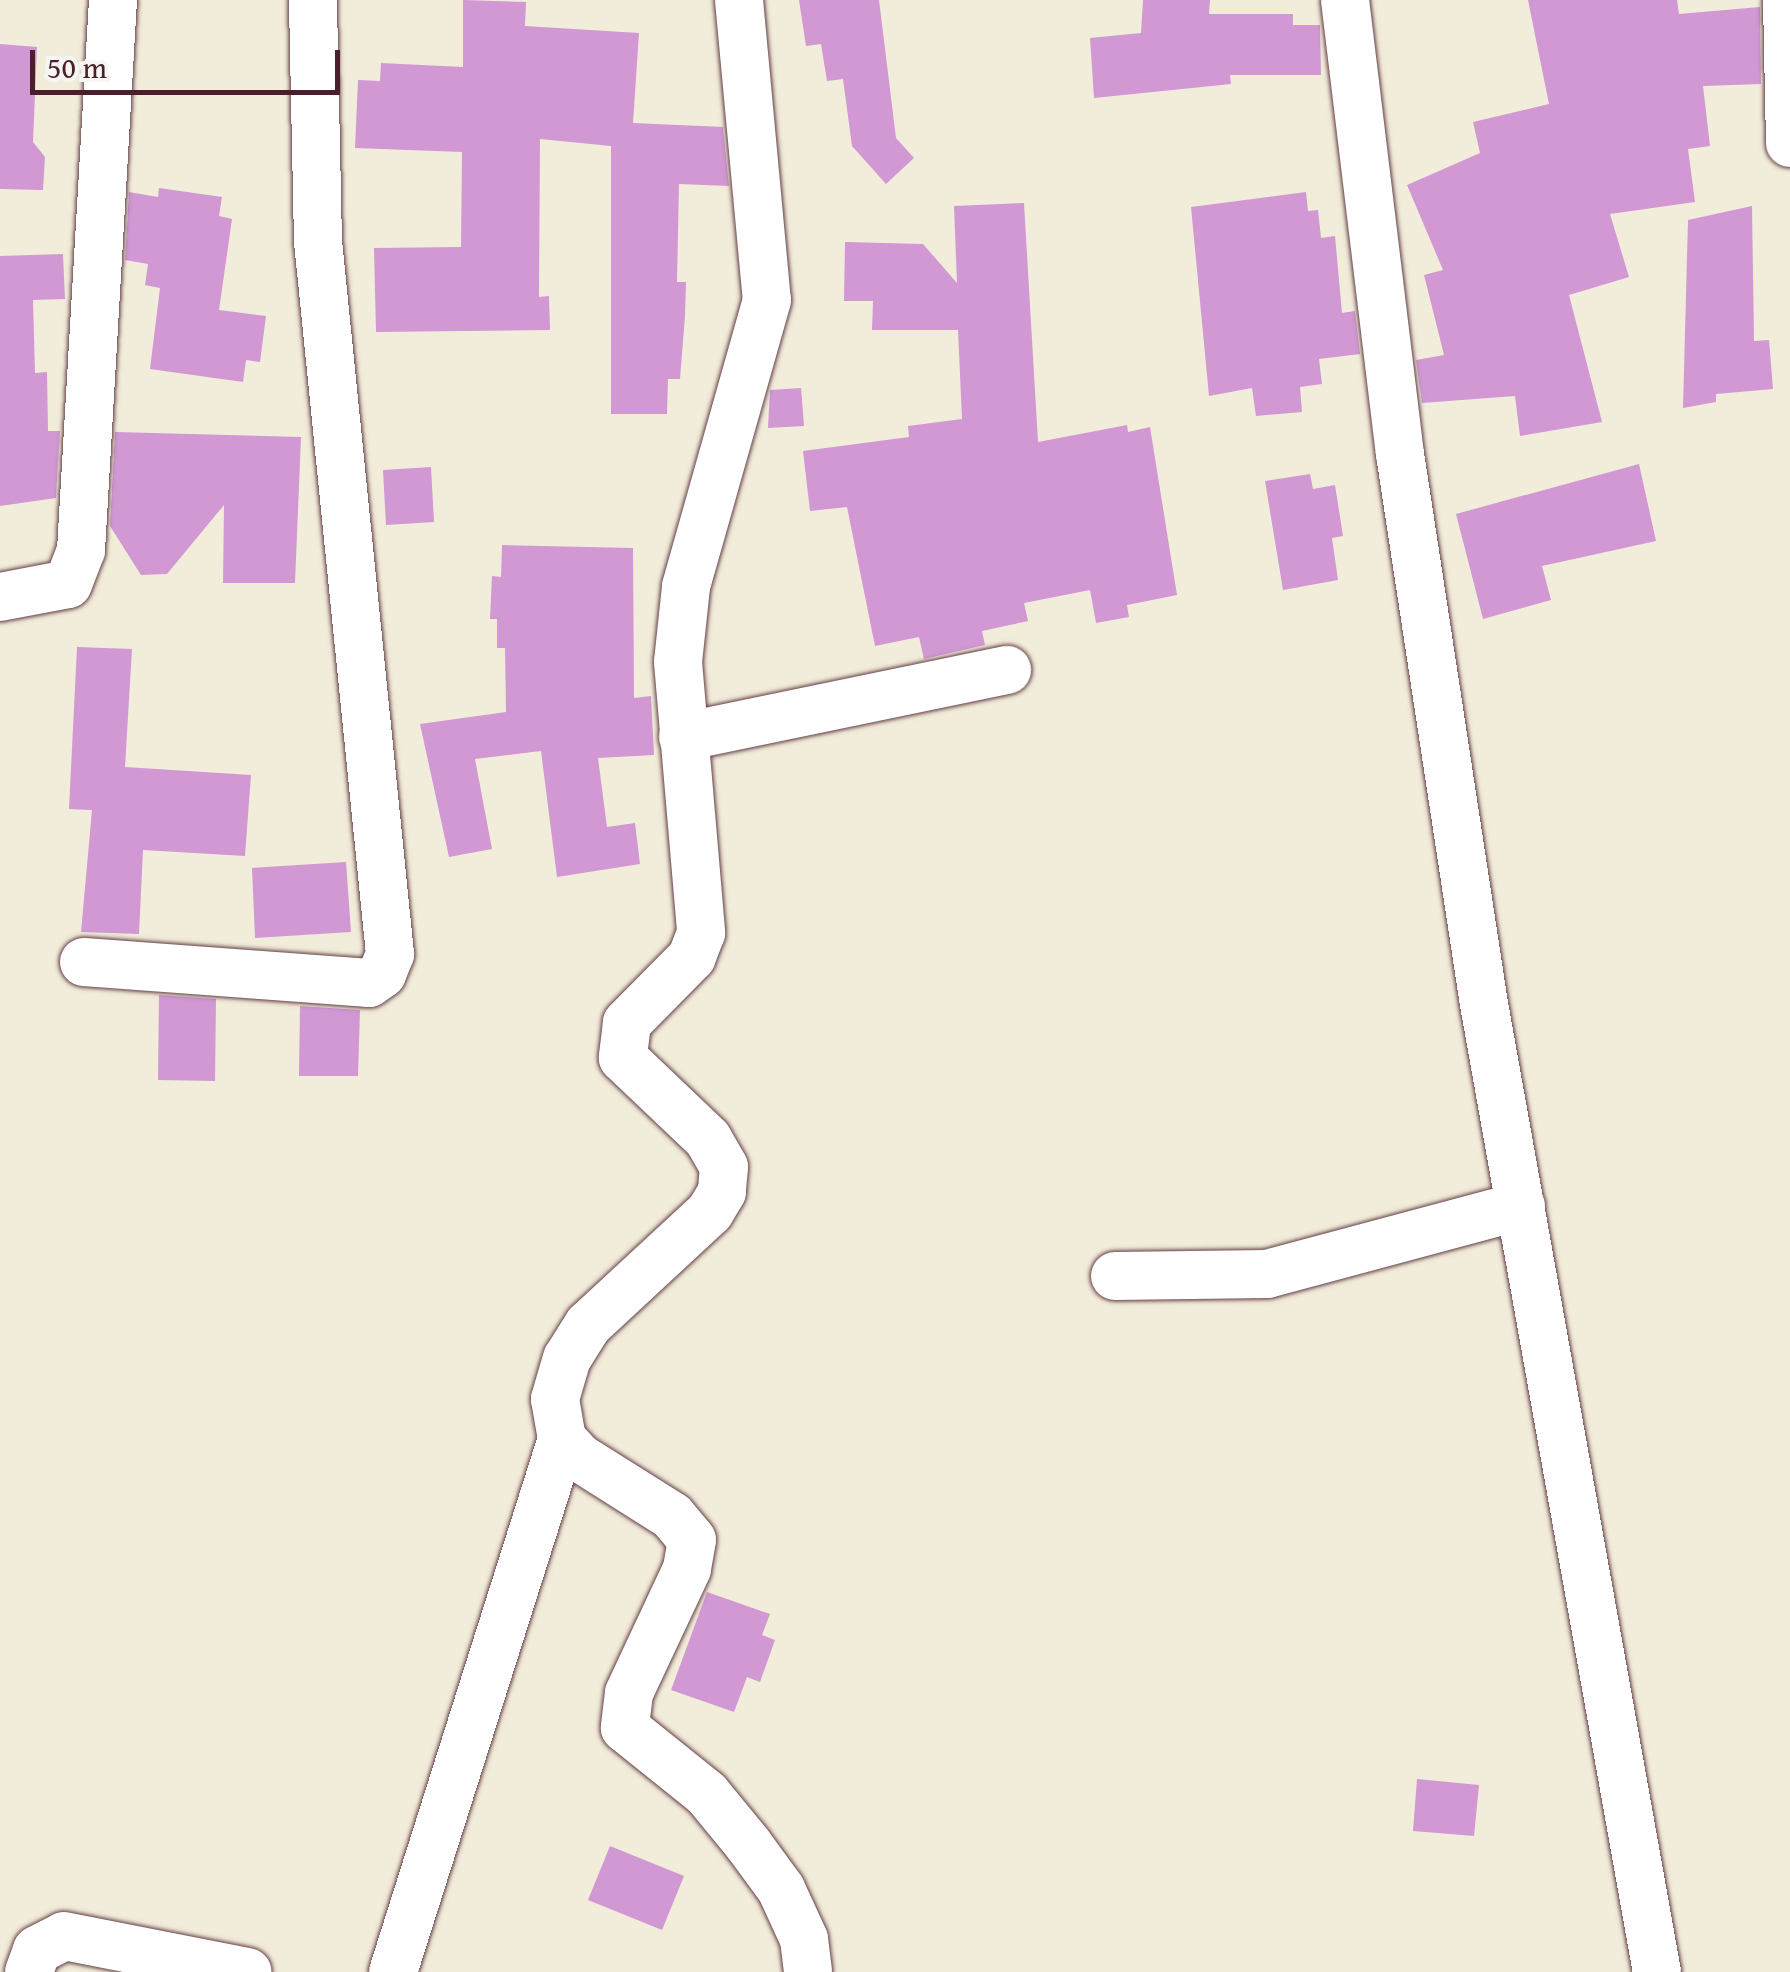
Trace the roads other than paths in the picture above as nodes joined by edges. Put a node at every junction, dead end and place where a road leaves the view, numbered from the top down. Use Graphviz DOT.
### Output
graph roads {
  1 [pos="112,0"];
  2 [pos="312,0"];
  3 [pos="739,0"];
  4 [pos="1344,0"];
  5 [pos="1787,0"];
  6 [pos="1790,143"];
  7 [pos="0,597"];
  8 [pos="1007,670"];
  9 [pos="683,736"];
  10 [pos="84,962"];
  11 [pos="1521,1206"];
  12 [pos="1115,1276"];
  13 [pos="562,1439"];
  14 [pos="29,1972"];
  15 [pos="248,1972"];
  16 [pos="393,1972"];
  17 [pos="808,1972"];
  18 [pos="1657,1972"];
  1 -- 7 [label="street"];
  2 -- 10 [label="street"];
  3 -- 9 [label="street"];
  4 -- 11 [label="street"];
  5 -- 6 [label="street"];
  8 -- 9 [label="street"];
  9 -- 13 [label="street"];
  11 -- 12 [label="street"];
  11 -- 18 [label="street"];
  13 -- 16 [label="street"];
  13 -- 17 [label="street"];
  14 -- 15 [label="street"];
}
